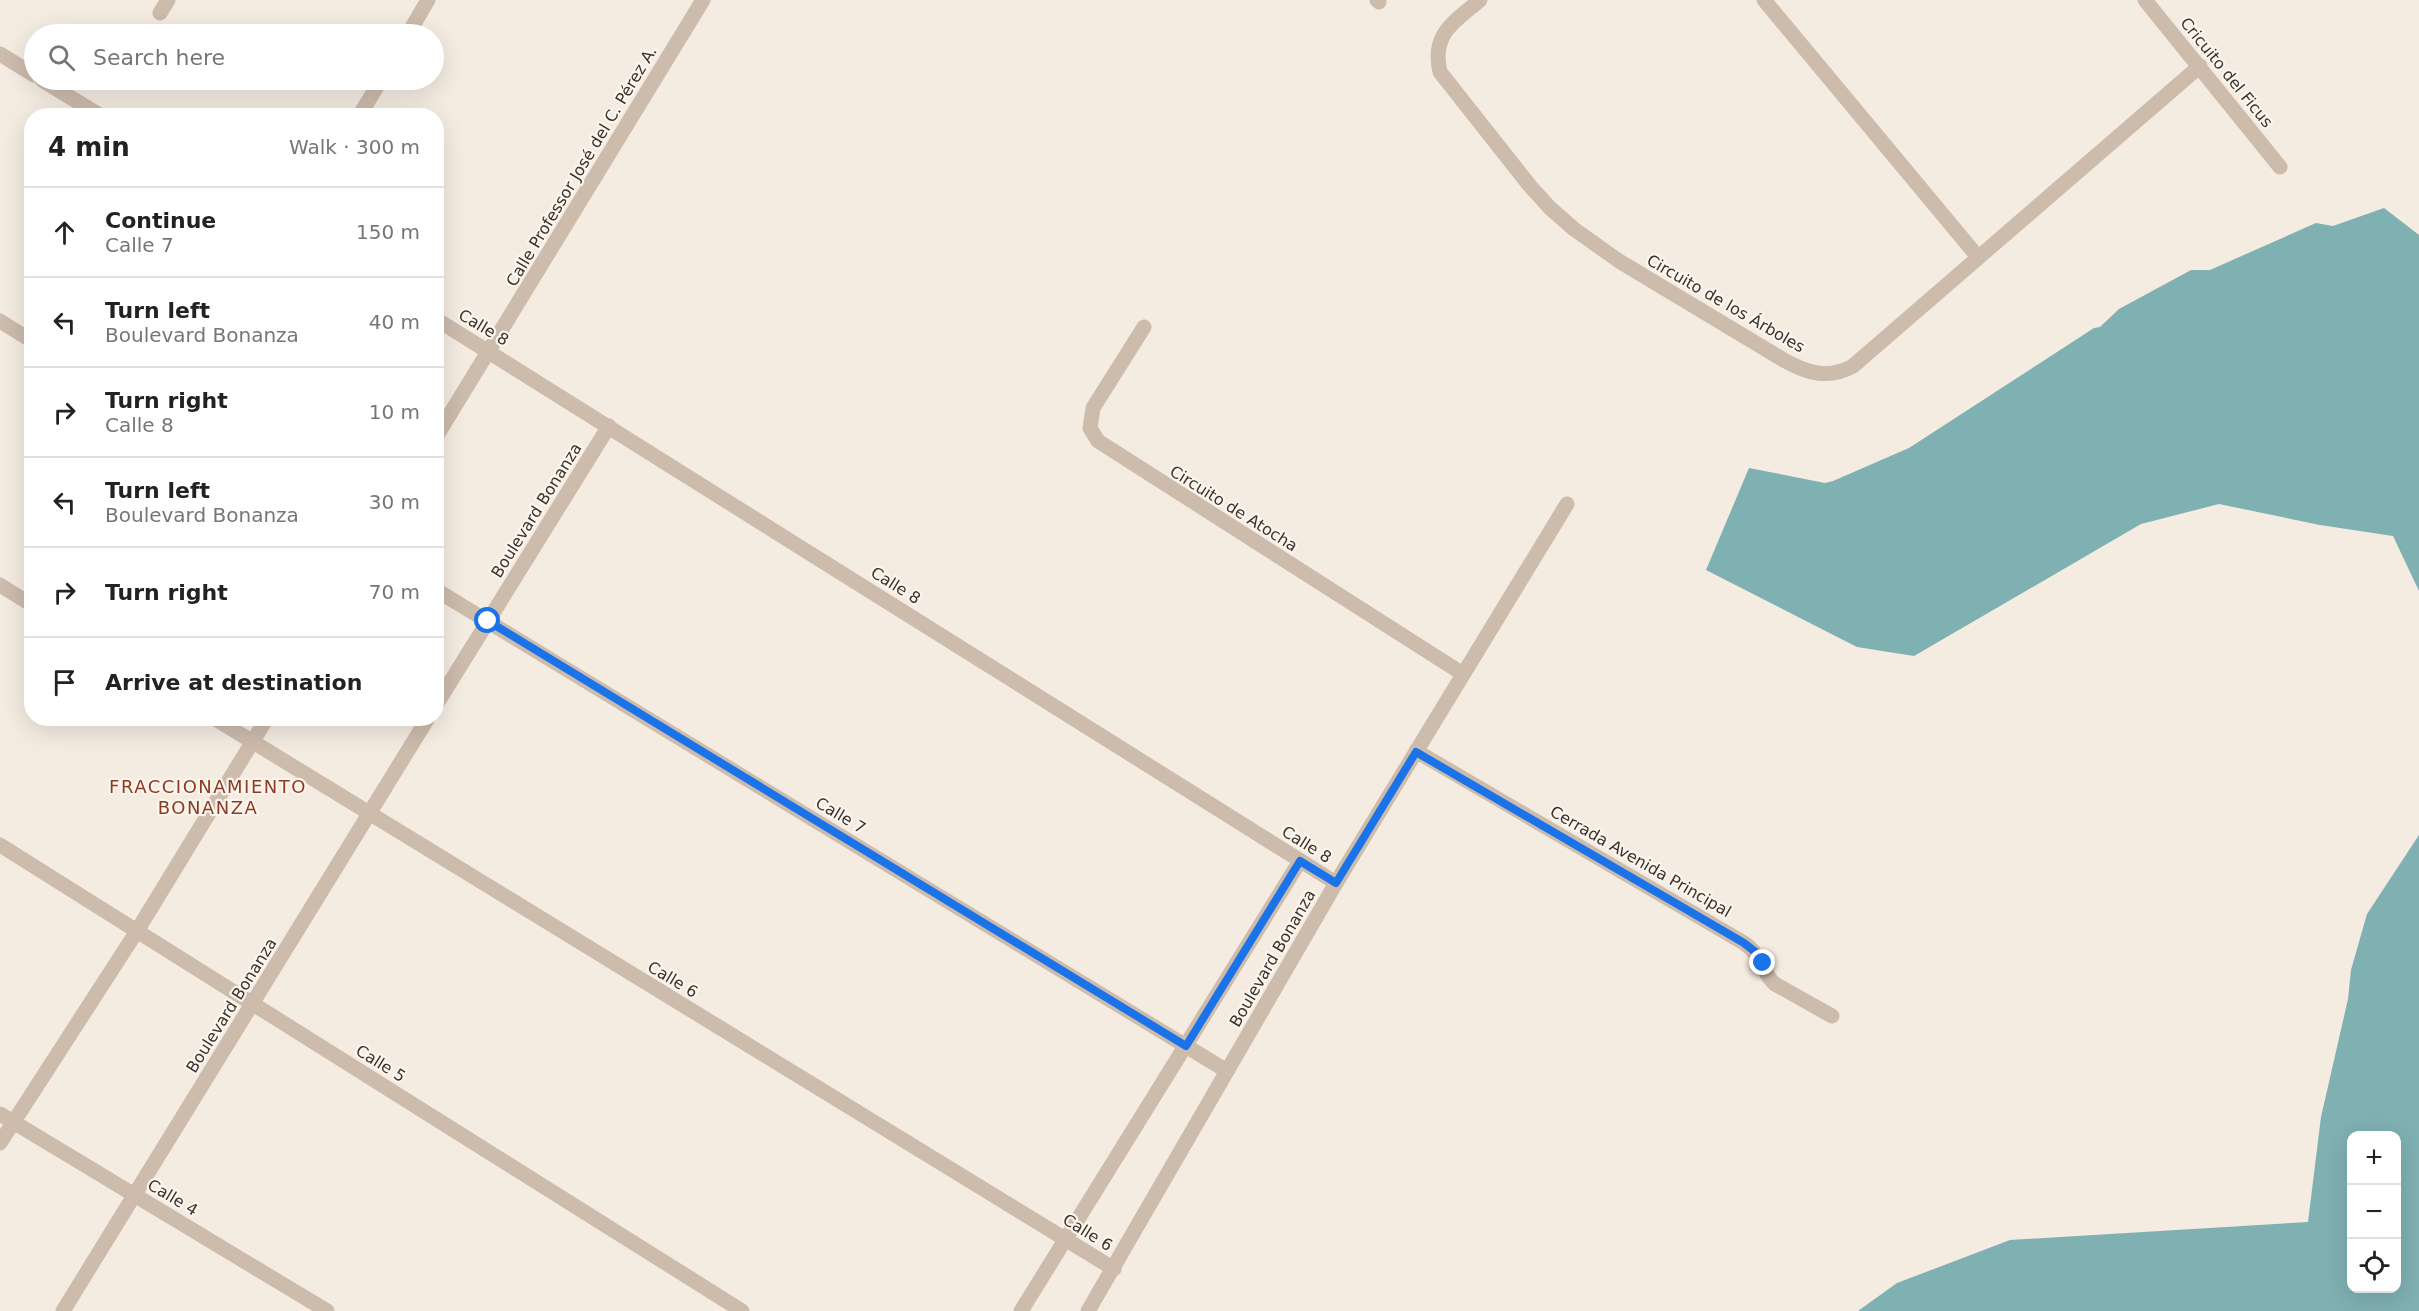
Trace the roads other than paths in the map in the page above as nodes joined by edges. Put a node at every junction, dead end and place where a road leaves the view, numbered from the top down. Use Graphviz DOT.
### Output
graph roads {
  1 [pos="428,0"];
  2 [pos="703,0"];
  3 [pos="1480,0"];
  4 [pos="1764,0"];
  5 [pos="2145,0"];
  6 [pos="414,24"];
  7 [pos="0,54"];
  8 [pos="2200,66"];
  9 [pos="24,69"];
  10 [pos="58,90"];
  11 [pos="375,90"];
  12 [pos="88,108"];
  13 [pos="364,108"];
  14 [pos="2280,167"];
  15 [pos="1978,257"];
  16 [pos="0,321"];
  17 [pos="444,324"];
  18 [pos="1144,327"];
  19 [pos="24,336"];
  20 [pos="489,351"];
  21 [pos="444,424"];
  22 [pos="609,426"];
  23 [pos="1567,504"];
  24 [pos="0,585"];
  25 [pos="444,595"];
  26 [pos="24,600"];
  27 [pos="488,621"];
  28 [pos="1463,674"];
  29 [pos="444,692"];
  30 [pos="227,726"];
  31 [pos="262,726"];
  32 [pos="423,726"];
  33 [pos="252,742"];
  34 [pos="1416,752"];
  35 [pos="370,814"];
  36 [pos="0,844"];
  37 [pos="1300,861"];
  38 [pos="1336,883"];
  39 [pos="136,931"];
  40 [pos="253,1004"];
  41 [pos="1832,1016"];
  42 [pos="1186,1046"];
  43 [pos="1227,1071"];
  44 [pos="6,1118"];
  45 [pos="0,1143"];
  46 [pos="135,1195"];
  47 [pos="1066,1239"];
  48 [pos="1114,1269"];
  49 [pos="63,1311"];
  50 [pos="327,1311"];
  51 [pos="742,1311"];
  52 [pos="1022,1311"];
  53 [pos="1088,1311"];
  1 -- 6 [label="street"];
  2 -- 20 [label="street, Calle Professor José del C. Pérez A."];
  3 -- 15 [label="street, Circuito de los Árboles"];
  4 -- 15 [label="street"];
  5 -- 8 [label="street, Cricuito del Ficus"];
  7 -- 9 [label="street"];
  8 -- 14 [label="street, Cricuito del Ficus"];
  8 -- 15 [label="street, Circuito de los Árboles"];
  10 -- 12 [label="street"];
  11 -- 13 [label="street"];
  16 -- 19 [label="street"];
  17 -- 20 [label="street, Calle 8"];
  18 -- 28 [label="street, Circuito de Atocha"];
  20 -- 21 [label="street"];
  20 -- 22 [label="street, Calle 8"];
  22 -- 27 [label="street, Boulevard Bonanza"];
  22 -- 37 [label="street, Calle 8"];
  23 -- 28 [label="street, Boulevard Bonanza"];
  24 -- 26 [label="street"];
  25 -- 27 [label="street, Calle 7"];
  27 -- 29 [label="street, Boulevard Bonanza"];
  27 -- 42 [label="street, Calle 7"];
  28 -- 34 [label="street, Boulevard Bonanza"];
  30 -- 33 [label="street, Calle 6"];
  31 -- 33 [label="street"];
  32 -- 35 [label="street, Boulevard Bonanza"];
  33 -- 35 [label="street, Calle 6"];
  33 -- 39 [label="street"];
  34 -- 38 [label="street, Boulevard Bonanza"];
  34 -- 41 [label="street, Cerrada Avenida Principal"];
  35 -- 40 [label="street, Boulevard Bonanza"];
  35 -- 47 [label="street, Calle 6"];
  36 -- 39 [label="street, Calle 5"];
  37 -- 38 [label="street, Calle 8"];
  37 -- 42 [label="street, Boulevard Bonanza"];
  38 -- 43 [label="street, Boulevard Bonanza"];
  39 -- 40 [label="street, Calle 5"];
  39 -- 44 [label="street"];
  40 -- 46 [label="street, Boulevard Bonanza"];
  40 -- 51 [label="street, Calle 5"];
  42 -- 43 [label="street, Calle 7"];
  42 -- 47 [label="street, Boulevard Bonanza"];
  43 -- 48 [label="street, Boulevard Bonanza"];
  44 -- 45 [label="street"];
  44 -- 46 [label="street, Calle 4"];
  46 -- 49 [label="street, Boulevard Bonanza"];
  46 -- 50 [label="street, Calle 4"];
  47 -- 48 [label="street, Calle 6"];
  47 -- 52 [label="street, Boulevard Bonanza"];
  48 -- 53 [label="street, Boulevard Bonanza"];
}
